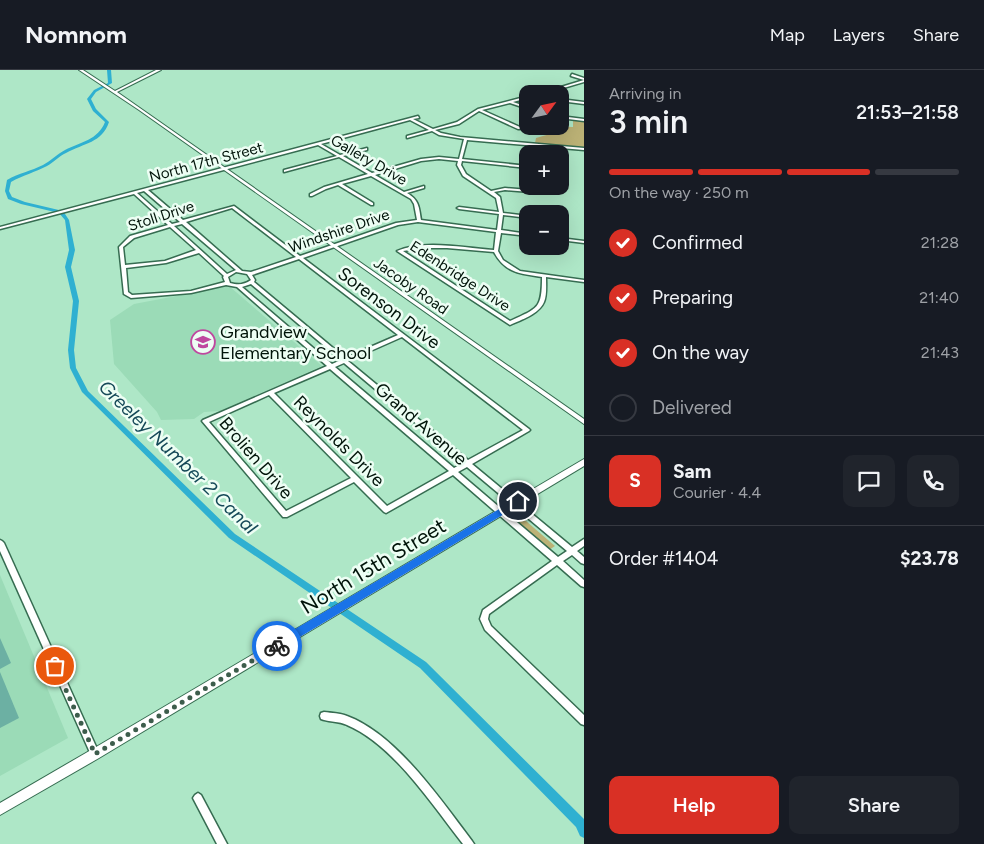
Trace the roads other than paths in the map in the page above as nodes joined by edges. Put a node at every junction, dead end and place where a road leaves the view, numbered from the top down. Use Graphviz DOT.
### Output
graph roads {
  1 [pos="80,70"];
  2 [pos="159,70"];
  3 [pos="572,75"];
  4 [pos="584,80"];
  5 [pos="569,85"];
  6 [pos="115,92"];
  7 [pos="519,100"];
  8 [pos="569,101"];
  9 [pos="511,102"];
  10 [pos="584,103"];
  11 [pos="519,105"];
  12 [pos="479,110"];
  13 [pos="418,117"];
  14 [pos="569,118"];
  15 [pos="410,119"];
  16 [pos="584,120"];
  17 [pos="519,128"];
  18 [pos="432,130"];
  19 [pos="408,137"];
  20 [pos="466,138"];
  21 [pos="319,144"];
  22 [pos="366,149"];
  23 [pos="584,149"];
  24 [pos="340,156"];
  25 [pos="460,161"];
  26 [pos="519,166"];
  27 [pos="223,169"];
  28 [pos="285,171"];
  29 [pos="371,174"];
  30 [pos="339,184"];
  31 [pos="423,187"];
  32 [pos="144,190"];
  33 [pos="519,190"];
  34 [pos="134,192"];
  35 [pos="490,192"];
  36 [pos="404,193"];
  37 [pos="311,195"];
  38 [pos="372,204"];
  39 [pos="233,207"];
  40 [pos="458,208"];
  41 [pos="501,213"];
  42 [pos="519,216"];
  43 [pos="419,221"];
  44 [pos="182,222"];
  45 [pos="171,226"];
  46 [pos="0,228"];
  47 [pos="500,232"];
  48 [pos="519,234"];
  49 [pos="569,240"];
  50 [pos="584,242"];
  51 [pos="332,246"];
  52 [pos="199,251"];
  53 [pos="496,252"];
  54 [pos="299,257"];
  55 [pos="124,267"];
  56 [pos="240,271"];
  57 [pos="250,274"];
  58 [pos="226,275"];
  59 [pos="544,276"];
  60 [pos="584,281"];
  61 [pos="251,282"];
  62 [pos="227,283"];
  63 [pos="238,286"];
  64 [pos="403,335"];
  65 [pos="345,360"];
  66 [pos="331,366"];
  67 [pos="270,393"];
  68 [pos="584,422"];
  69 [pos="527,430"];
  70 [pos="584,462"];
  71 [pos="468,464"];
  72 [pos="454,472"];
  73 [pos="355,479"];
  74 [pos="515,503"];
  75 [pos="500,512"];
  76 [pos="584,542"];
  77 [pos="0,543"];
  78 [pos="572,550"];
  79 [pos="558,561"];
  80 [pos="584,561"];
  81 [pos="584,584"];
  82 [pos="324,716"];
  83 [pos="584,721"];
  84 [pos="95,754"];
  85 [pos="198,798"];
  86 [pos="0,809"];
  87 [pos="222,844"];
  88 [pos="468,844"];
  1 -- 6 [label="street, Jacoby Road"];
  2 -- 6 [label="street"];
  3 -- 4 [label="street"];
  4 -- 5 [label="street"];
  6 -- 27 [label="street, Jacoby Road"];
  7 -- 9 [label="street"];
  8 -- 10 [label="street"];
  9 -- 11 [label="street"];
  9 -- 12 [label="street"];
  12 -- 17 [label="street"];
  12 -- 18 [label="street"];
  13 -- 15 [label="street, North 17th Street"];
  14 -- 16 [label="street"];
  15 -- 18 [label="street"];
  15 -- 21 [label="street, North 17th Street"];
  18 -- 19 [label="street"];
  18 -- 20 [label="street"];
  20 -- 23 [label="street"];
  20 -- 25 [label="street"];
  21 -- 24 [label="street, Gallery Drive"];
  21 -- 27 [label="street, North 17th Street"];
  22 -- 24 [label="street"];
  24 -- 28 [label="street"];
  24 -- 29 [label="street, Gallery Drive"];
  25 -- 26 [label="street"];
  25 -- 29 [label="street"];
  25 -- 35 [label="street"];
  27 -- 32 [label="street, North 17th Street"];
  27 -- 51 [label="street, Jacoby Road"];
  29 -- 30 [label="street"];
  29 -- 36 [label="street, Gallery Drive"];
  30 -- 37 [label="street"];
  30 -- 38 [label="street"];
  31 -- 36 [label="street"];
  32 -- 34 [label="street, North 17th Street"];
  32 -- 44 [label="street"];
  33 -- 35 [label="street"];
  34 -- 45 [label="street"];
  34 -- 46 [label="street, North 17th Street"];
  35 -- 41 [label="street"];
  36 -- 43 [label="street, Gallery Drive"];
  39 -- 44 [label="street, Stoll Drive"];
  39 -- 54 [label="street, Sorenson Drive"];
  40 -- 41 [label="street"];
  41 -- 42 [label="street"];
  41 -- 47 [label="street"];
  43 -- 47 [label="street, Windshire Drive"];
  43 -- 51 [label="street, Windshire Drive"];
  44 -- 45 [label="street, Stoll Drive"];
  44 -- 56 [label="street"];
  45 -- 52 [label="street"];
  45 -- 55 [label="street, Stoll Drive"];
  47 -- 48 [label="street, Windshire Drive"];
  47 -- 53 [label="street"];
  49 -- 50 [label="street"];
  51 -- 54 [label="street, Windshire Drive"];
  51 -- 68 [label="street, Jacoby Road"];
  52 -- 55 [label="street"];
  52 -- 58 [label="street"];
  53 -- 59 [label="street"];
  53 -- 59 [label="street, Edenbridge Drive"];
  54 -- 57 [label="street, Windshire Drive"];
  54 -- 64 [label="street, Sorenson Drive"];
  55 -- 62 [label="street, Stoll Drive"];
  56 -- 57 [label="street"];
  56 -- 58 [label="street"];
  57 -- 61 [label="street"];
  58 -- 62 [label="street"];
  59 -- 60 [label="street"];
  61 -- 63 [label="street"];
  61 -- 65 [label="street, Grand Avenue"];
  62 -- 63 [label="street"];
  63 -- 66 [label="street, Grand Avenue"];
  64 -- 65 [label="street"];
  64 -- 69 [label="street, Sorenson Drive"];
  65 -- 66 [label="street"];
  65 -- 71 [label="street, Grand Avenue"];
  66 -- 67 [label="street"];
  66 -- 72 [label="street, Grand Avenue"];
  67 -- 73 [label="street, Reynolds Drive"];
  67 -- 73 [label="street, Brolien Drive"];
  69 -- 71 [label="street"];
  70 -- 74 [label="street, North 15th Street"];
  71 -- 72 [label="street"];
  71 -- 74 [label="street, Grand Avenue"];
  72 -- 73 [label="street, Reynolds Drive"];
  72 -- 75 [label="street, Grand Avenue"];
  74 -- 75 [label="street, North 15th Street"];
  74 -- 78 [label="street, Grand Avenue"];
  75 -- 79 [label="street, Grand Avenue"];
  75 -- 84 [label="street, North 15th Street"];
  76 -- 78 [label="street"];
  77 -- 84 [label="street"];
  78 -- 79 [label="street"];
  78 -- 80 [label="street, Grand Avenue"];
  79 -- 81 [label="street, Grand Avenue"];
  79 -- 83 [label="street"];
  82 -- 88 [label="street"];
  84 -- 86 [label="street, North 15th Street"];
  85 -- 87 [label="street"];
}
